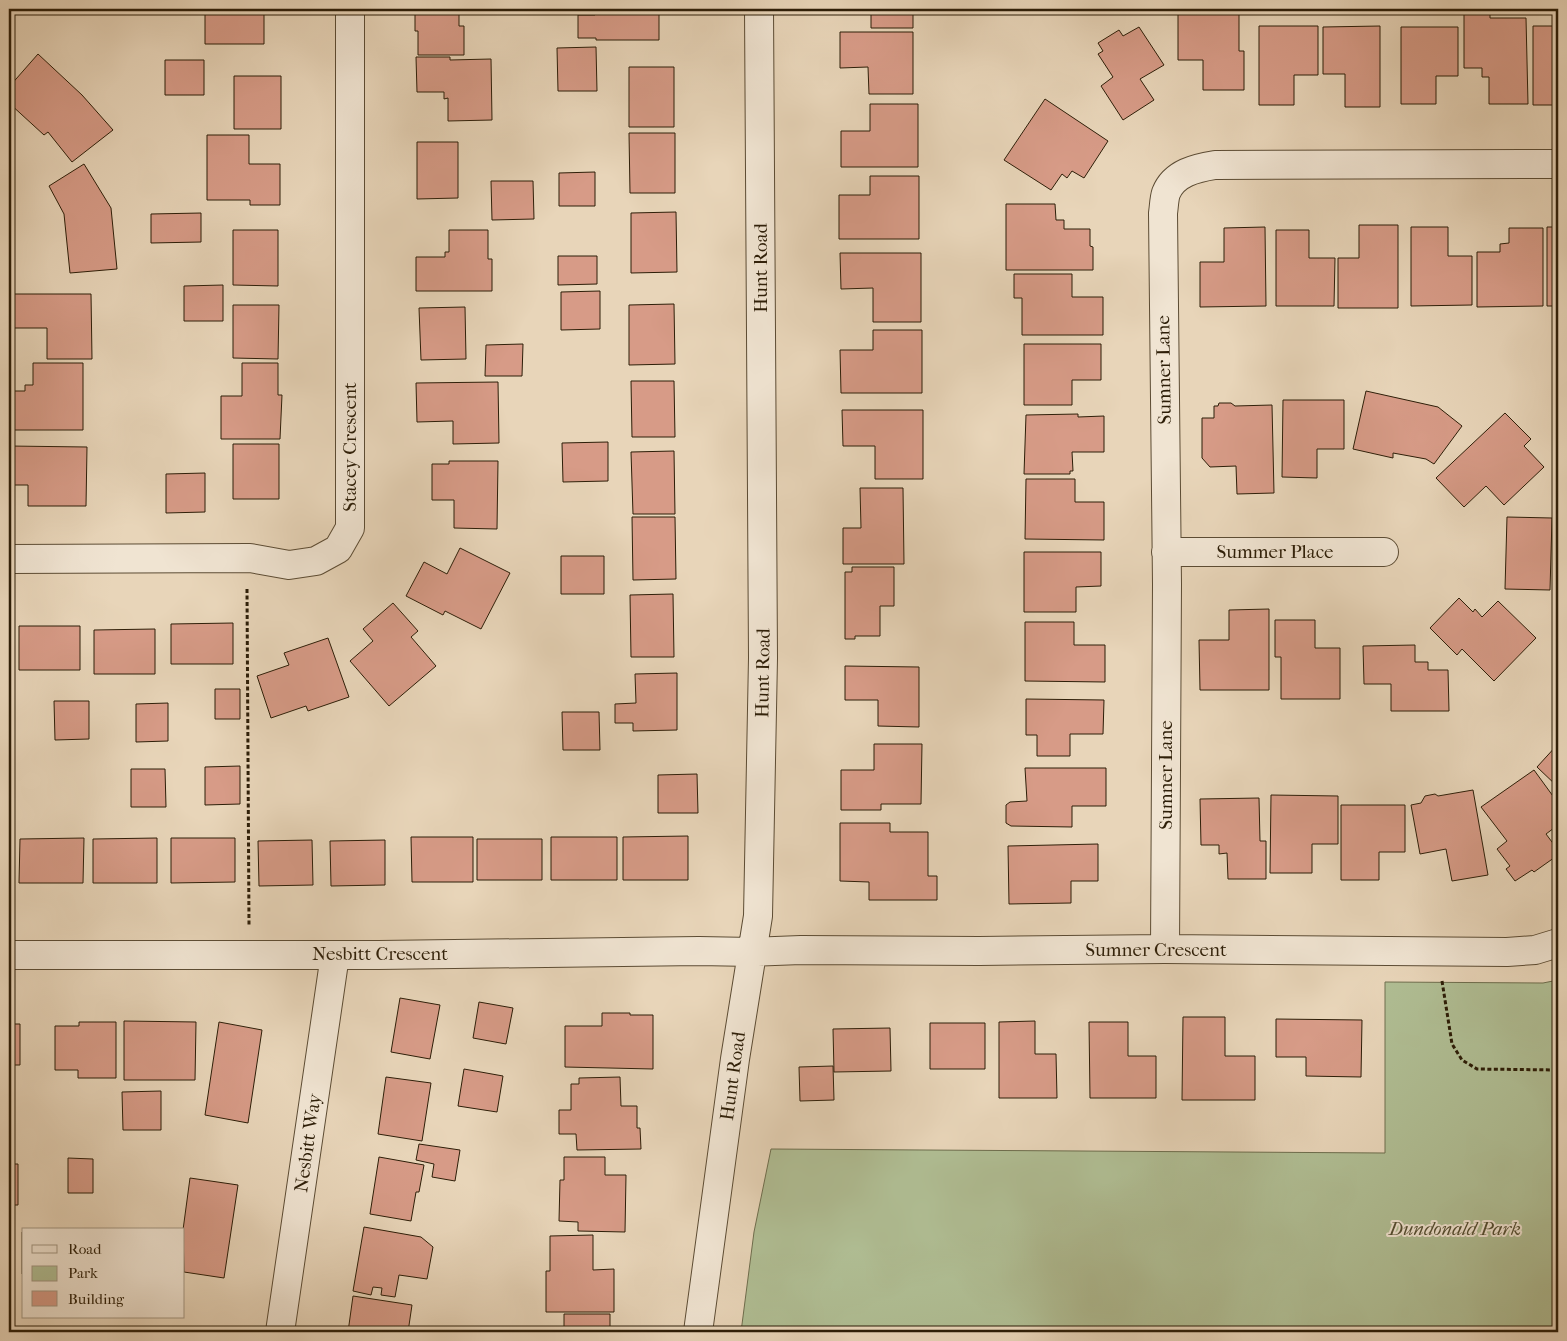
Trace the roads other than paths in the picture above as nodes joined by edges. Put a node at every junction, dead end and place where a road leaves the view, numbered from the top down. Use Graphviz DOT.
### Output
graph roads {
  1 [pos="350,9"];
  2 [pos="759,9"];
  3 [pos="1558,164"];
  4 [pos="1166,552"];
  5 [pos="1384,552"];
  6 [pos="9,559"];
  7 [pos="1558,943"];
  8 [pos="1165,949"];
  9 [pos="752,952"];
  10 [pos="9,955"];
  11 [pos="335,955"];
  12 [pos="280,1332"];
  13 [pos="698,1332"];
  1 -- 6 [label="street, Stacey Crescent"];
  2 -- 9 [label="street, Hunt Road"];
  3 -- 4 [label="street, Sumner Lane"];
  4 -- 5 [label="street, Summer Place"];
  4 -- 8 [label="street, Sumner Lane"];
  7 -- 8 [label="street, Sumner Crescent"];
  8 -- 9 [label="street, Sumner Crescent"];
  9 -- 11 [label="street, Nesbitt Crescent"];
  9 -- 13 [label="street, Hunt Road"];
  10 -- 11 [label="street, Nesbitt Crescent"];
  11 -- 12 [label="street, Nesbitt Way"];
}
